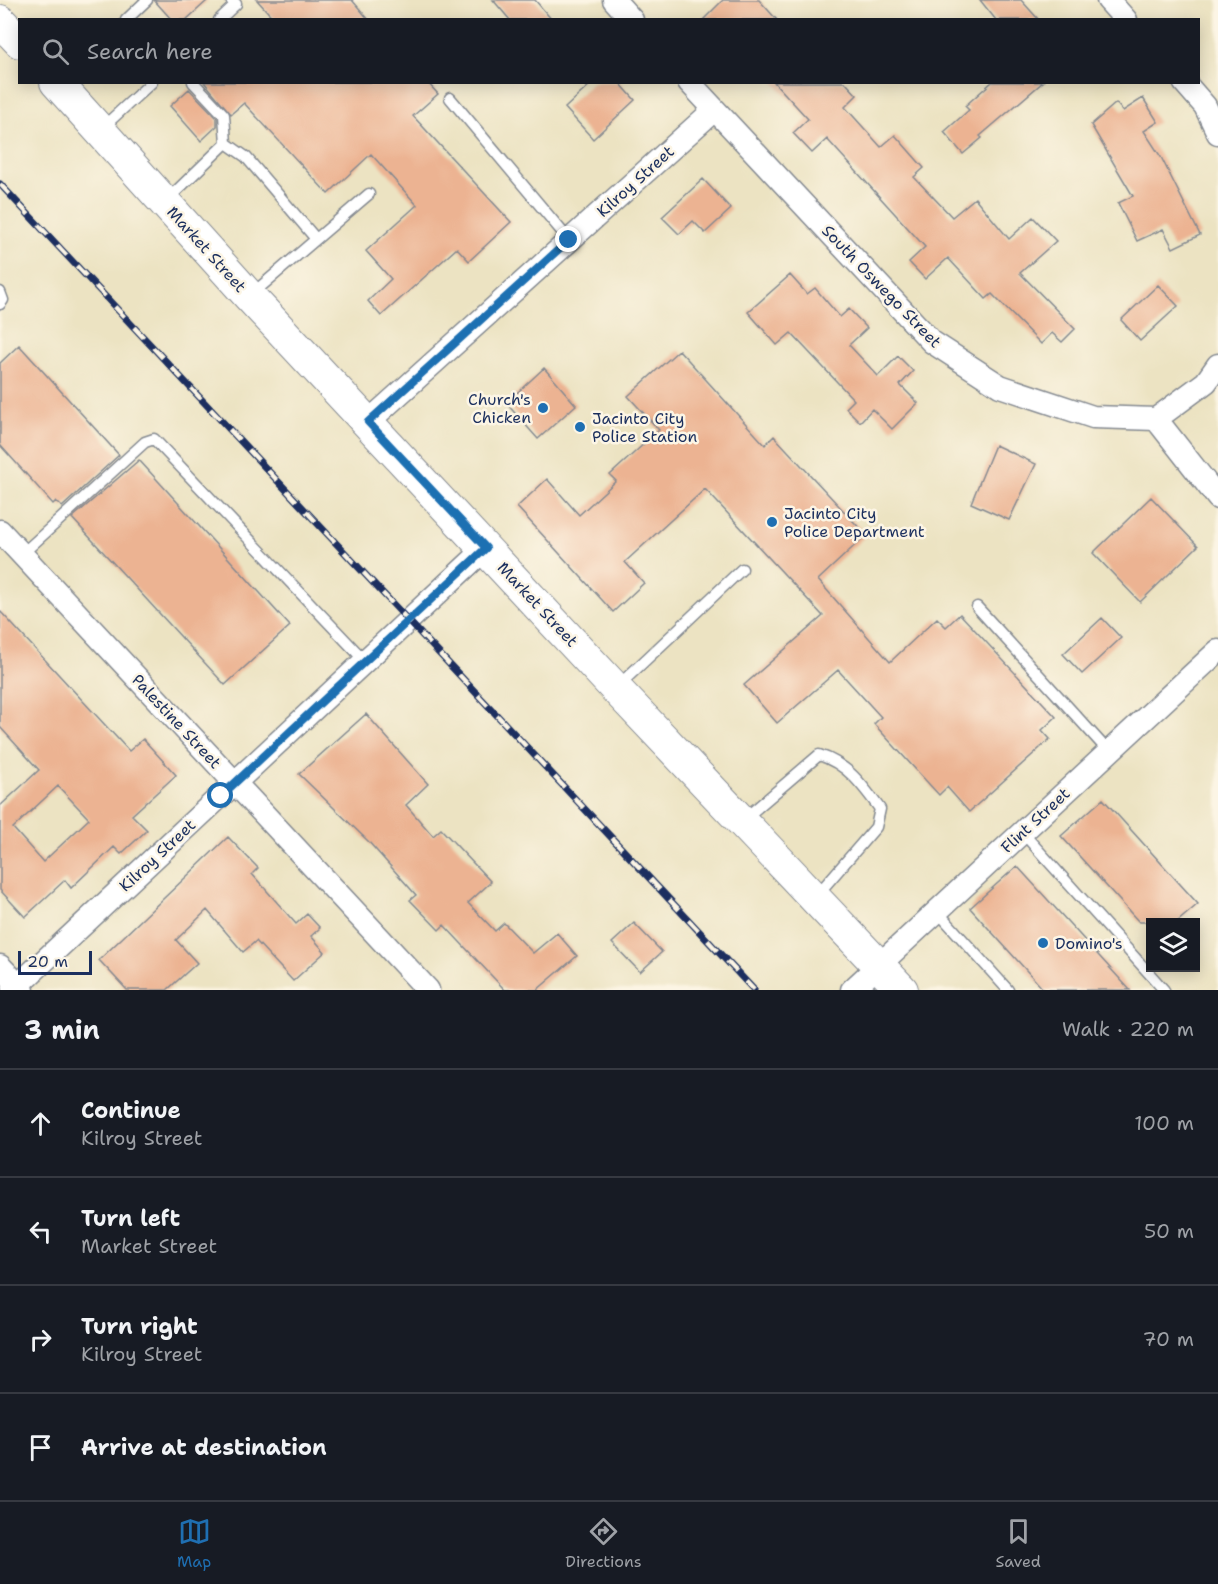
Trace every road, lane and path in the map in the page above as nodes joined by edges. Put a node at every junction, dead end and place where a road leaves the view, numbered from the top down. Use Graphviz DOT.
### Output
graph roads {
  1 [pos="147,0"];
  2 [pos="231,0"];
  3 [pos="614,0"];
  4 [pos="1108,0"];
  5 [pos="128,18"];
  6 [pos="221,18"];
  7 [pos="630,18"];
  8 [pos="1124,18"];
  9 [pos="0,21"];
  10 [pos="18,40"];
  11 [pos="59,84"];
  12 [pos="150,84"];
  13 [pos="195,84"];
  14 [pos="692,84"];
  15 [pos="1186,84"];
  16 [pos="450,98"];
  17 [pos="714,110"];
  18 [pos="99,131"];
  19 [pos="1218,133"];
  20 [pos="226,143"];
  21 [pos="369,194"];
  22 [pos="164,202"];
  23 [pos="316,239"];
  24 [pos="569,240"];
  25 [pos="0,292"];
  26 [pos="249,296"];
  27 [pos="0,304"];
  28 [pos="1218,365"];
  29 [pos="1156,419"];
  30 [pos="368,422"];
  31 [pos="1218,498"];
  32 [pos="0,531"];
  33 [pos="486,548"];
  34 [pos="22,554"];
  35 [pos="742,569"];
  36 [pos="977,607"];
  37 [pos="1218,651"];
  38 [pos="365,661"];
  39 [pos="615,688"];
  40 [pos="1109,752"];
  41 [pos="235,783"];
  42 [pos="741,821"];
  43 [pos="1022,832"];
  44 [pos="814,898"];
  45 [pos="937,911"];
  46 [pos="879,965"];
  47 [pos="0,966"];
  48 [pos="18,988"];
  49 [pos="428,990"];
  50 [pos="852,990"];
  51 [pos="902,990"];
  52 [pos="1008,990"];
  53 [pos="1164,990"];
  1 -- 5 [label="lane"];
  2 -- 6 [label="lane"];
  3 -- 7 [label="street"];
  4 -- 8 [label="street"];
  9 -- 10 [label="main road"];
  11 -- 18 [label="main road, Market Street"];
  12 -- 18 [label="lane"];
  13 -- 20 [label="lane"];
  14 -- 17 [label="street, South Oswego Street"];
  15 -- 19 [label="street"];
  16 -- 24 [label="lane"];
  17 -- 24 [label="street, Kilroy Street"];
  17 -- 29 [label="street, South Oswego Street"];
  18 -- 22 [label="main road, Market Street"];
  20 -- 22 [label="lane"];
  20 -- 23 [label="lane"];
  21 -- 23 [label="lane"];
  22 -- 26 [label="main road, Market Street"];
  23 -- 26 [label="lane"];
  24 -- 30 [label="street, Kilroy Street"];
  25 -- 27 [label="lane"];
  26 -- 30 [label="main road, Market Street"];
  28 -- 29 [label="street"];
  29 -- 31 [label="street"];
  30 -- 33 [label="main road, Market Street"];
  32 -- 34 [label="street, Palestine Street"];
  33 -- 38 [label="street, Kilroy Street"];
  33 -- 39 [label="main road, Market Street"];
  34 -- 38 [label="lane"];
  34 -- 41 [label="street, Palestine Street"];
  35 -- 39 [label="lane"];
  36 -- 40 [label="lane"];
  37 -- 40 [label="street, Flint Street"];
  38 -- 41 [label="street, Kilroy Street"];
  39 -- 42 [label="main road, Market Street"];
  40 -- 43 [label="street, Flint Street"];
  41 -- 48 [label="street, Kilroy Street"];
  41 -- 49 [label="street, Palestine Street"];
  42 -- 44 [label="main road, Market Street"];
  42 -- 44 [label="lane"];
  43 -- 45 [label="street, Flint Street"];
  43 -- 53 [label="lane"];
  44 -- 46 [label="main road, Market Street"];
  45 -- 46 [label="street, Flint Street"];
  45 -- 52 [label="lane"];
  46 -- 50 [label="street, Flint Street"];
  46 -- 51 [label="main road, Market Street"];
  47 -- 48 [label="street"];
}
